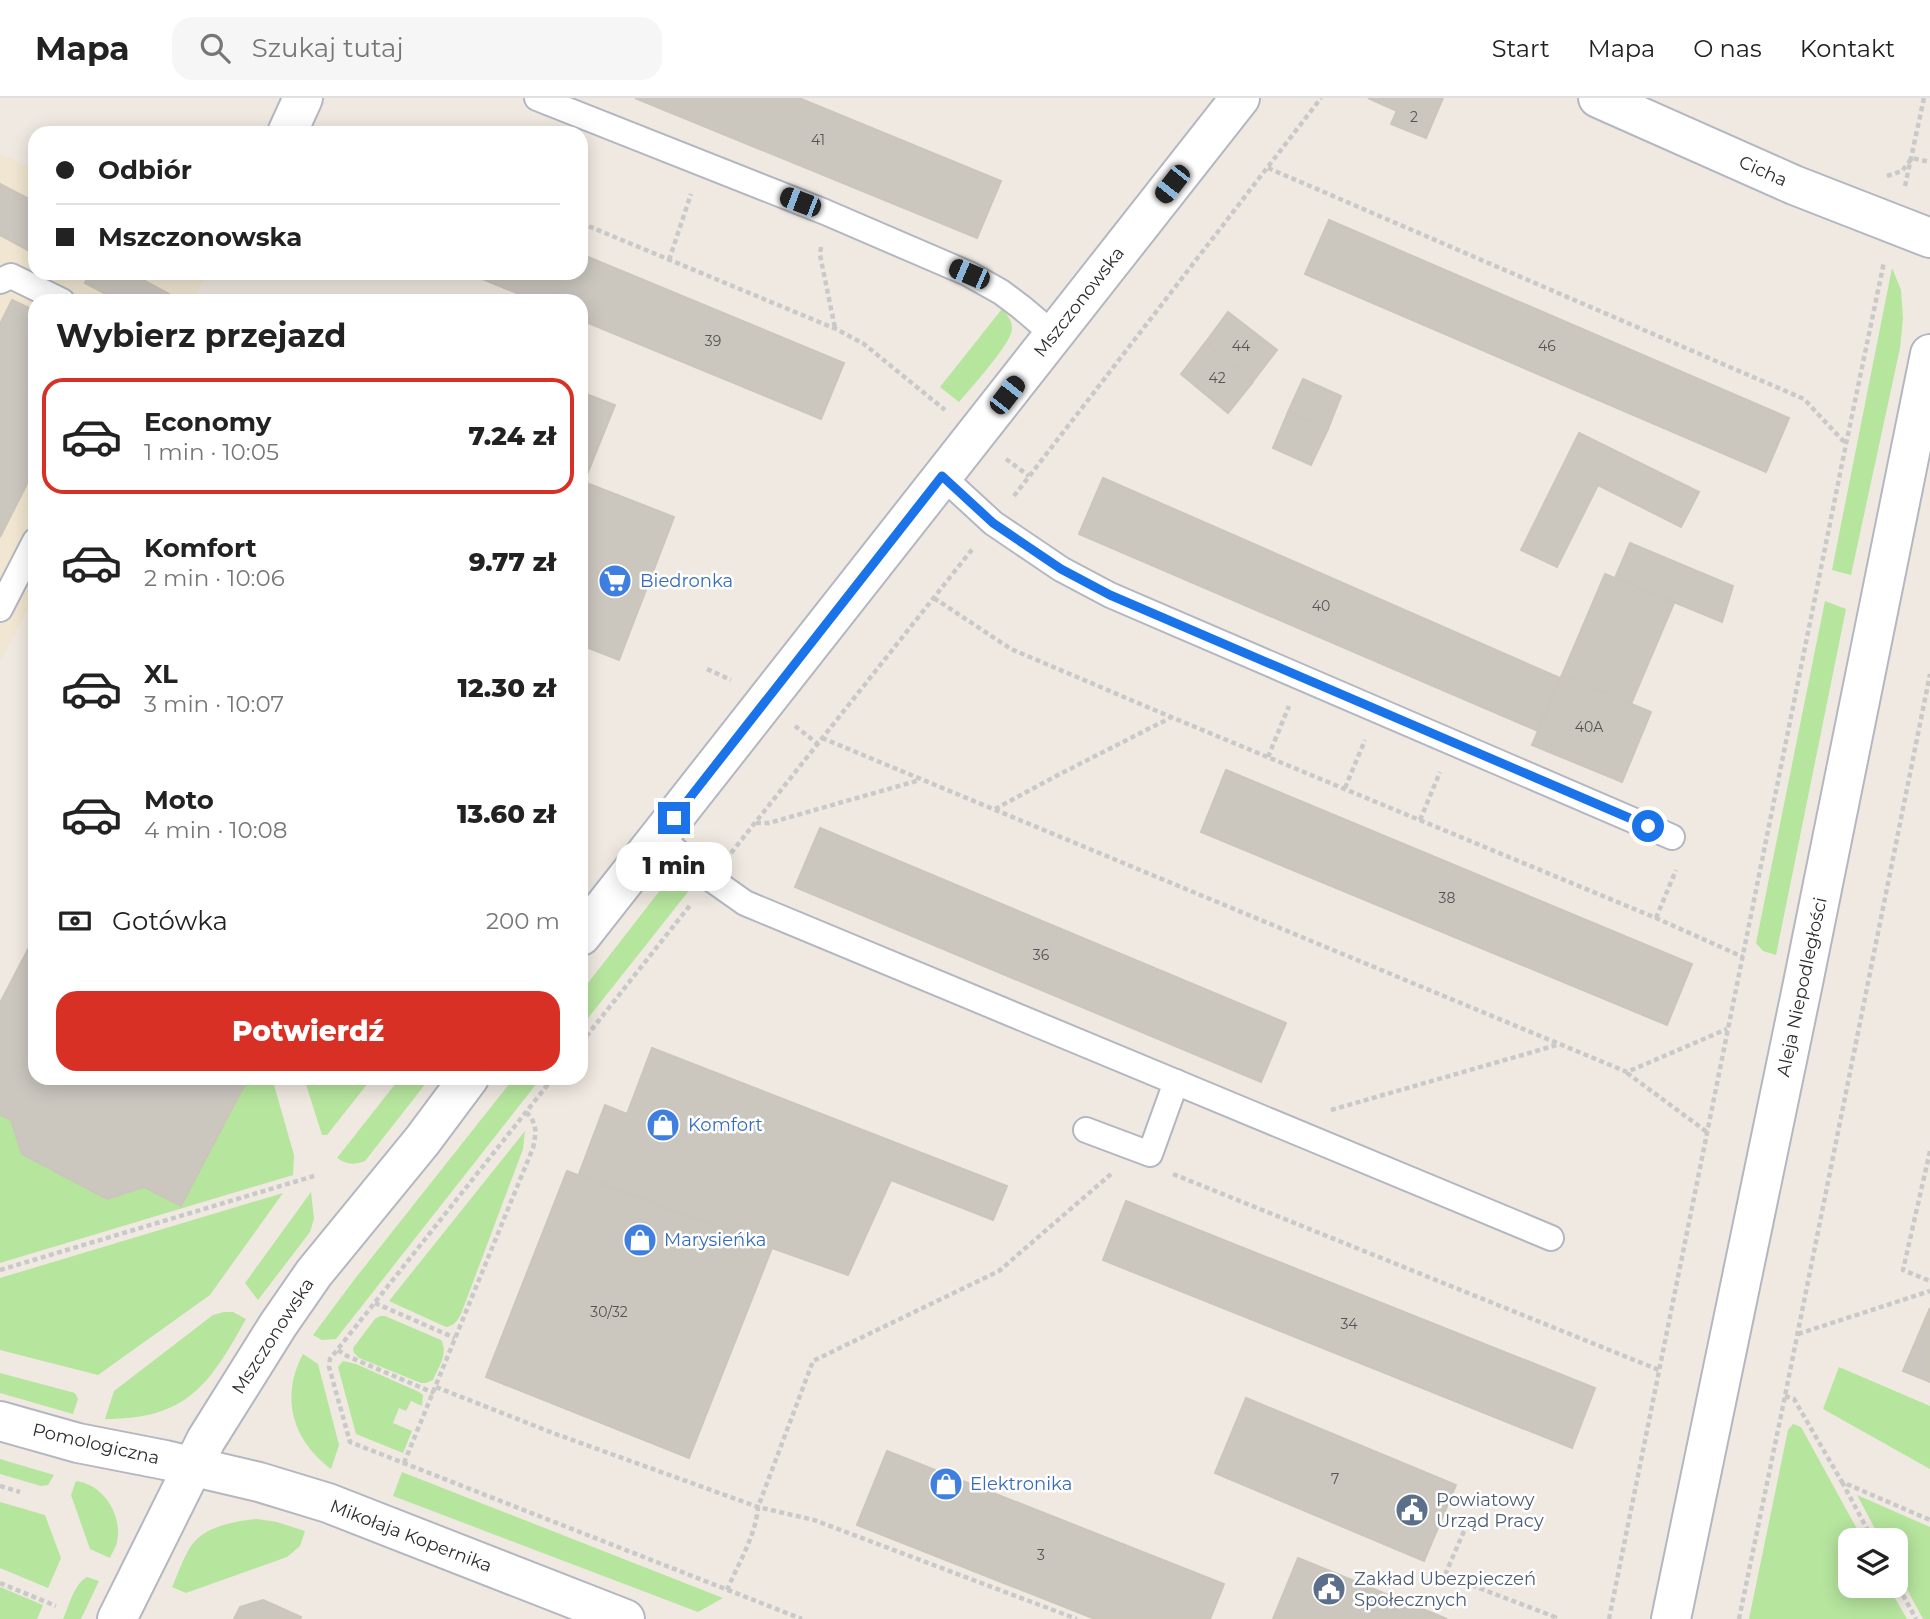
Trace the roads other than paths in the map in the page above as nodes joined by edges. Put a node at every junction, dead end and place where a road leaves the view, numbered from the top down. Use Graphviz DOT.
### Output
graph roads {
  1 [pos="303,98"];
  2 [pos="537,98"];
  3 [pos="1240,98"];
  4 [pos="1598,98"];
  5 [pos="290,126"];
  6 [pos="1930,238"];
  7 [pos="0,281"];
  8 [pos="48,294"];
  9 [pos="1054,335"];
  10 [pos="1930,354"];
  11 [pos="942,476"];
  12 [pos="28,555"];
  13 [pos="0,609"];
  14 [pos="659,837"];
  15 [pos="1672,837"];
  16 [pos="588,927"];
  17 [pos="1176,1082"];
  18 [pos="464,1085"];
  19 [pos="1086,1130"];
  20 [pos="1551,1238"];
  21 [pos="0,1421"];
  22 [pos="192,1466"];
  23 [pos="117,1619"];
  24 [pos="625,1619"];
  25 [pos="1671,1619"];
  1 -- 5 [label="street"];
  2 -- 9 [label="lane"];
  3 -- 9 [label="street, Mszczonowska"];
  4 -- 6 [label="street, Cicha"];
  7 -- 8 [label="lane"];
  9 -- 11 [label="street, Mszczonowska"];
  10 -- 25 [label="street, Aleja Niepodległości"];
  11 -- 14 [label="street, Mszczonowska"];
  11 -- 15 [label="lane"];
  12 -- 13 [label="lane"];
  14 -- 16 [label="street, Mszczonowska"];
  14 -- 17 [label="lane"];
  17 -- 19 [label="lane"];
  17 -- 20 [label="lane"];
  18 -- 22 [label="street, Mszczonowska"];
  21 -- 22 [label="street, Pomologiczna"];
  22 -- 23 [label="street, Mszczonowska"];
  22 -- 24 [label="street, Mikołaja Kopernika"];
}
